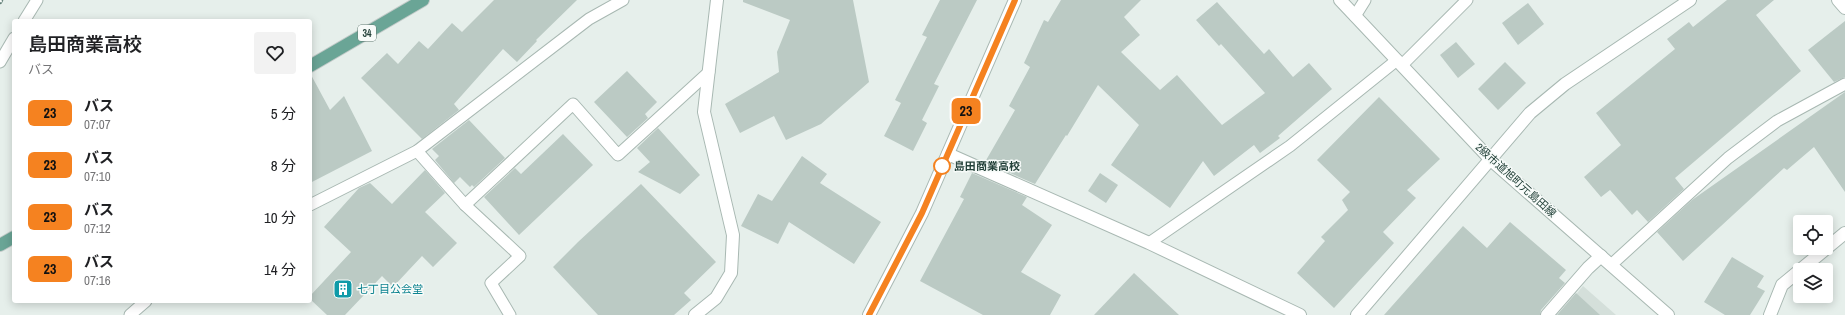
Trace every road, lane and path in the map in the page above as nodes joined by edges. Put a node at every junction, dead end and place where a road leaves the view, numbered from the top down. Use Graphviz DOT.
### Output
graph roads {
  1 [pos="36,0"];
  2 [pos="423,0"];
  3 [pos="623,0"];
  4 [pos="717,0"];
  5 [pos="1015,0"];
  6 [pos="1340,0"];
  7 [pos="1365,0"];
  8 [pos="1467,0"];
  9 [pos="1690,0"];
  10 [pos="1838,0"];
  11 [pos="1845,8"];
  12 [pos="1355,16"];
  13 [pos="25,19"];
  14 [pos="12,41"];
  15 [pos="0,62"];
  16 [pos="1400,63"];
  17 [pos="312,65"];
  18 [pos="709,72"];
  19 [pos="1845,84"];
  20 [pos="417,151"];
  21 [pos="948,154"];
  22 [pos="1491,160"];
  23 [pos="312,204"];
  24 [pos="465,205"];
  25 [pos="1845,233"];
  26 [pos="12,238"];
  27 [pos="1149,243"];
  28 [pos="0,245"];
  29 [pos="1601,256"];
  30 [pos="1611,265"];
  31 [pos="144,303"];
  32 [pos="130,315"];
  33 [pos="510,315"];
  34 [pos="695,315"];
  35 [pos="869,315"];
  36 [pos="1300,315"];
  37 [pos="1357,315"];
  38 [pos="1547,315"];
  39 [pos="1668,315"];
  40 [pos="1770,315"];
  1 -- 13 [label="lane"];
  2 -- 17 [label="main road, 34"];
  3 -- 20 [label="lane"];
  4 -- 18 [label="street"];
  5 -- 21 [label="street"];
  6 -- 12 [label="street, 2級市道旭町元島田線"];
  7 -- 12 [label="lane"];
  8 -- 16 [label="lane"];
  9 -- 22 [label="street"];
  10 -- 11 [label="street"];
  12 -- 16 [label="street, 2級市道旭町元島田線"];
  14 -- 15 [label="lane"];
  16 -- 22 [label="street, 2級市道旭町元島田線"];
  16 -- 27 [label="lane"];
  18 -- 24 [label="lane"];
  18 -- 34 [label="street"];
  19 -- 30 [label="lane"];
  20 -- 23 [label="lane"];
  20 -- 24 [label="lane"];
  21 -- 27 [label="street"];
  21 -- 35 [label="street"];
  22 -- 29 [label="street, 2級市道旭町元島田線"];
  22 -- 37 [label="street"];
  24 -- 33 [label="lane"];
  25 -- 40 [label="street"];
  26 -- 28 [label="main road"];
  27 -- 36 [label="street"];
  29 -- 30 [label="street, 2級市道旭町元島田線"];
  29 -- 38 [label="street"];
  30 -- 39 [label="street, 2級市道旭町元島田線"];
  31 -- 32 [label="lane"];
}
